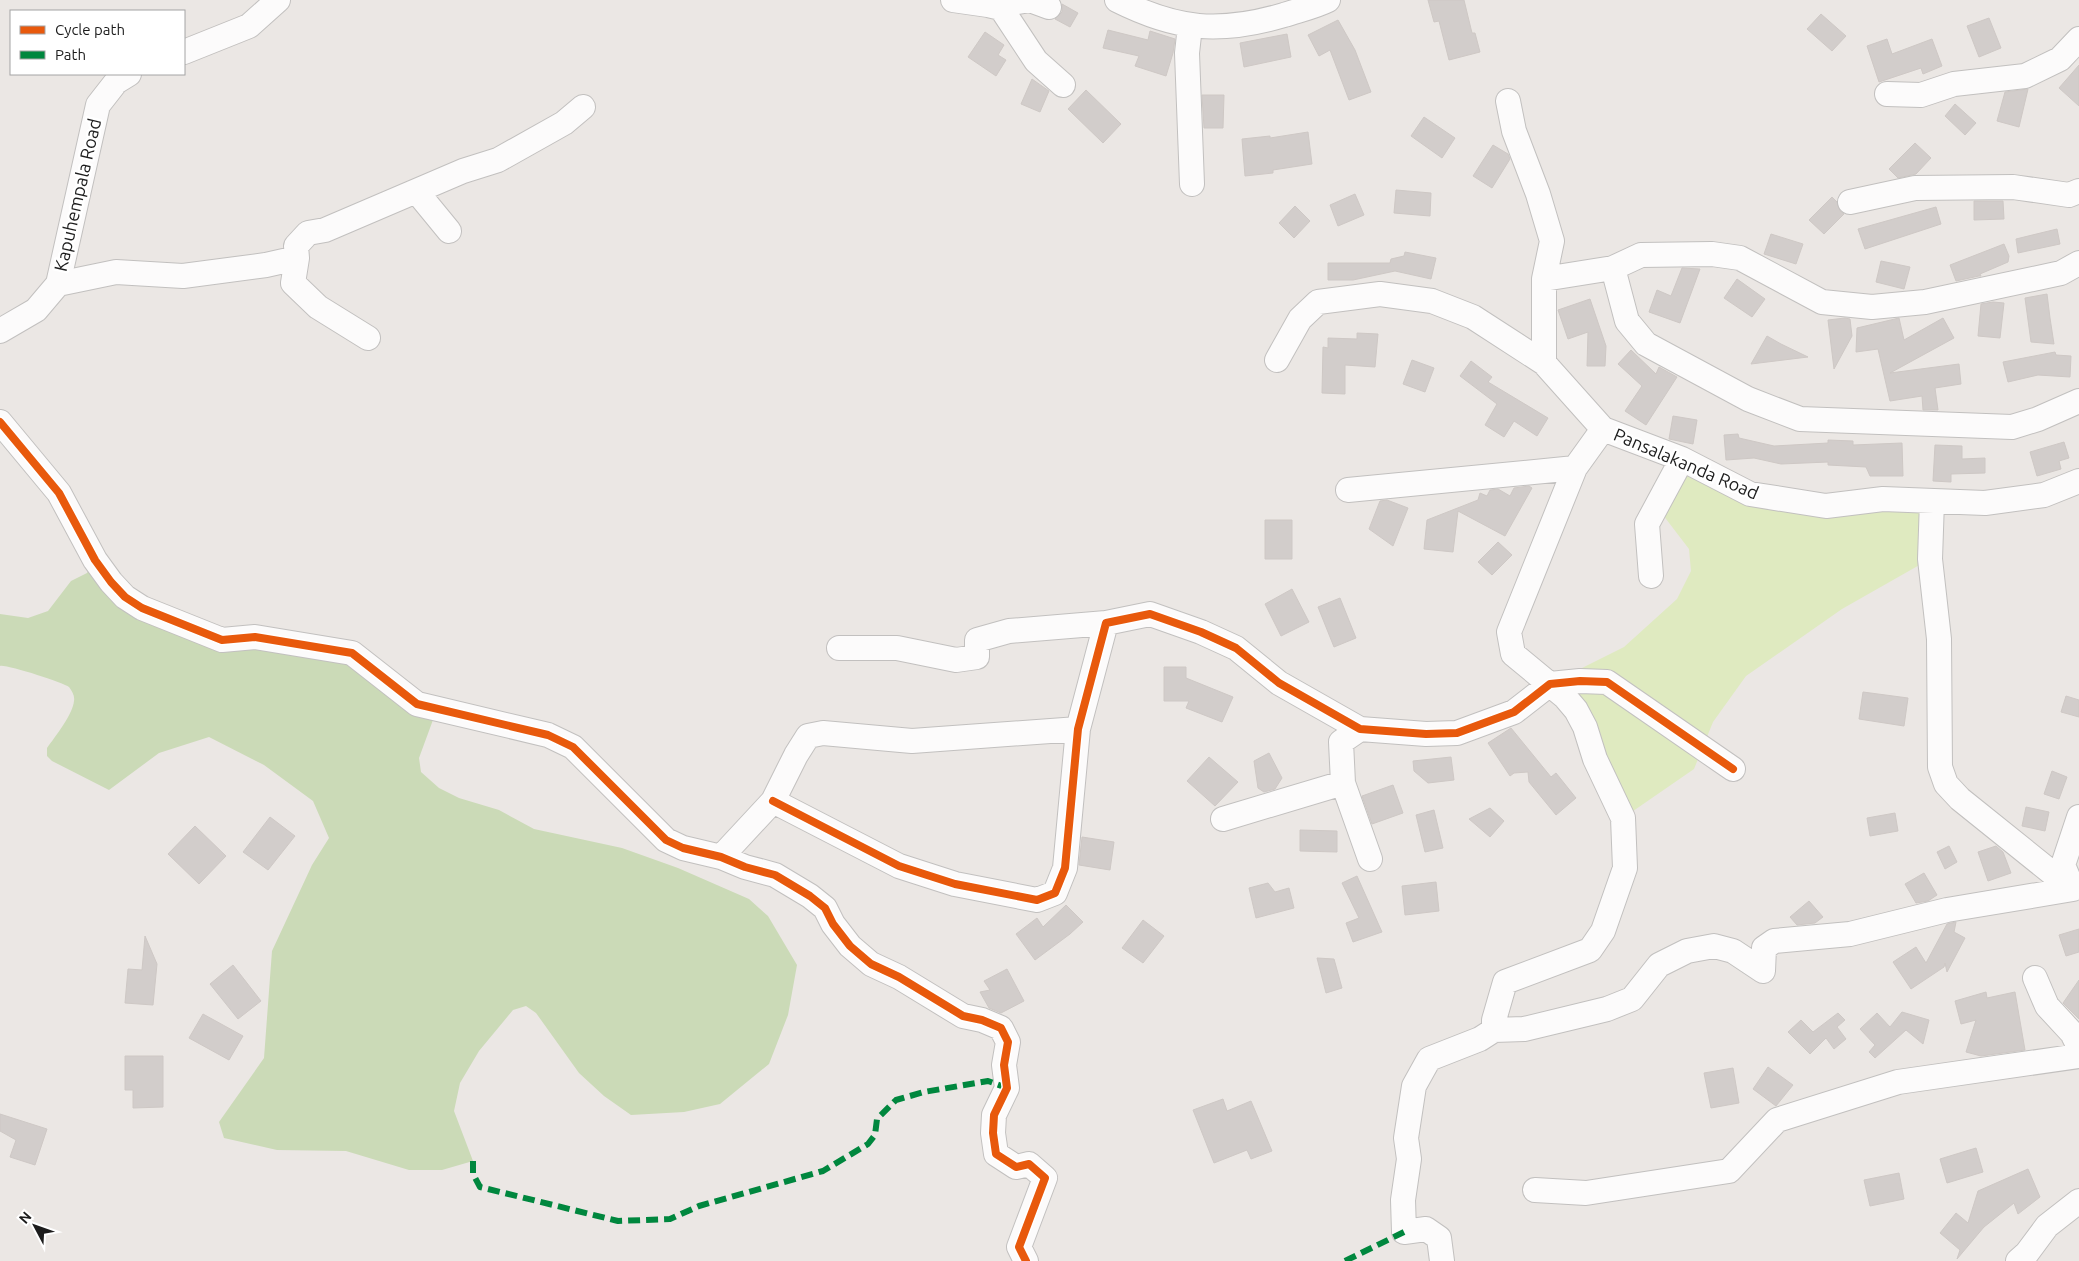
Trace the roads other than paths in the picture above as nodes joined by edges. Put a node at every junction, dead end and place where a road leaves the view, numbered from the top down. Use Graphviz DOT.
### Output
graph roads {
  1 [pos="278,0"];
  2 [pos="954,0"];
  3 [pos="1117,0"];
  4 [pos="1328,0"];
  5 [pos="1013,3"];
  6 [pos="1049,7"];
  7 [pos="1190,26"];
  8 [pos="2079,39"];
  9 [pos="185,52"];
  10 [pos="127,75"];
  11 [pos="1063,85"];
  12 [pos="1887,94"];
  13 [pos="1508,101"];
  14 [pos="583,107"];
  15 [pos="1192,184"];
  16 [pos="2079,191"];
  17 [pos="416,192"];
  18 [pos="1850,202"];
  19 [pos="449,231"];
  20 [pos="297,258"];
  21 [pos="2079,263"];
  22 [pos="1613,268"];
  23 [pos="1544,279"];
  24 [pos="58,284"];
  25 [pos="0,331"];
  26 [pos="368,338"];
  27 [pos="1277,360"];
  28 [pos="1544,363"];
  29 [pos="2079,401"];
  30 [pos="0,422"];
  31 [pos="1603,429"];
  32 [pos="1682,459"];
  33 [pos="1575,468"];
  34 [pos="2079,481"];
  35 [pos="1348,490"];
  36 [pos="1932,501"];
  37 [pos="1651,576"];
  38 [pos="1106,623"];
  39 [pos="839,648"];
  40 [pos="1550,684"];
  41 [pos="1078,729"];
  42 [pos="1360,730"];
  43 [pos="1734,769"];
  44 [pos="1343,783"];
  45 [pos="773,801"];
  46 [pos="2079,817"];
  47 [pos="1223,820"];
  48 [pos="721,856"];
  49 [pos="1370,859"];
  50 [pos="2076,892"];
  51 [pos="2035,978"];
  52 [pos="1494,1030"];
  53 [pos="2079,1047"];
  54 [pos="2079,1056"];
  55 [pos="1535,1190"];
  56 [pos="2079,1201"];
  57 [pos="1026,1261"];
  58 [pos="1442,1261"];
  59 [pos="2018,1261"];
  1 -- 9 [label="street"];
  2 -- 5 [label="street"];
  3 -- 7 [label="street"];
  4 -- 7 [label="street"];
  5 -- 6 [label="street"];
  5 -- 11 [label="street"];
  7 -- 15 [label="street"];
  8 -- 12 [label="street"];
  10 -- 24 [label="street, Kapuhempala Road"];
  13 -- 23 [label="street"];
  14 -- 17 [label="street"];
  16 -- 18 [label="street"];
  17 -- 19 [label="street"];
  17 -- 20 [label="street"];
  20 -- 24 [label="street"];
  20 -- 26 [label="street"];
  21 -- 22 [label="street"];
  22 -- 23 [label="street"];
  22 -- 29 [label="street"];
  23 -- 28 [label="street"];
  24 -- 25 [label="street, Kapuhempala Road"];
  27 -- 28 [label="street, Pansalakanda Road"];
  28 -- 31 [label="street, Pansalakanda Road"];
  30 -- 48 [label="street"];
  31 -- 32 [label="street, Pansalakanda Road"];
  31 -- 33 [label="street"];
  32 -- 36 [label="street, Pansalakanda Road"];
  32 -- 37 [label="street"];
  33 -- 35 [label="street"];
  33 -- 40 [label="street"];
  34 -- 36 [label="street, Pansalakanda Road"];
  36 -- 50 [label="street"];
  38 -- 39 [label="street"];
  38 -- 41 [label="street"];
  38 -- 42 [label="street"];
  40 -- 42 [label="street"];
  40 -- 43 [label="street"];
  40 -- 52 [label="street"];
  41 -- 45 [label="street"];
  41 -- 45 [label="street"];
  42 -- 44 [label="street"];
  44 -- 47 [label="street"];
  44 -- 49 [label="street"];
  45 -- 48 [label="street"];
  46 -- 50 [label="street"];
  48 -- 57 [label="street"];
  50 -- 52 [label="street"];
  51 -- 53 [label="street"];
  52 -- 58 [label="street"];
  54 -- 55 [label="street"];
  56 -- 59 [label="street"];
}
